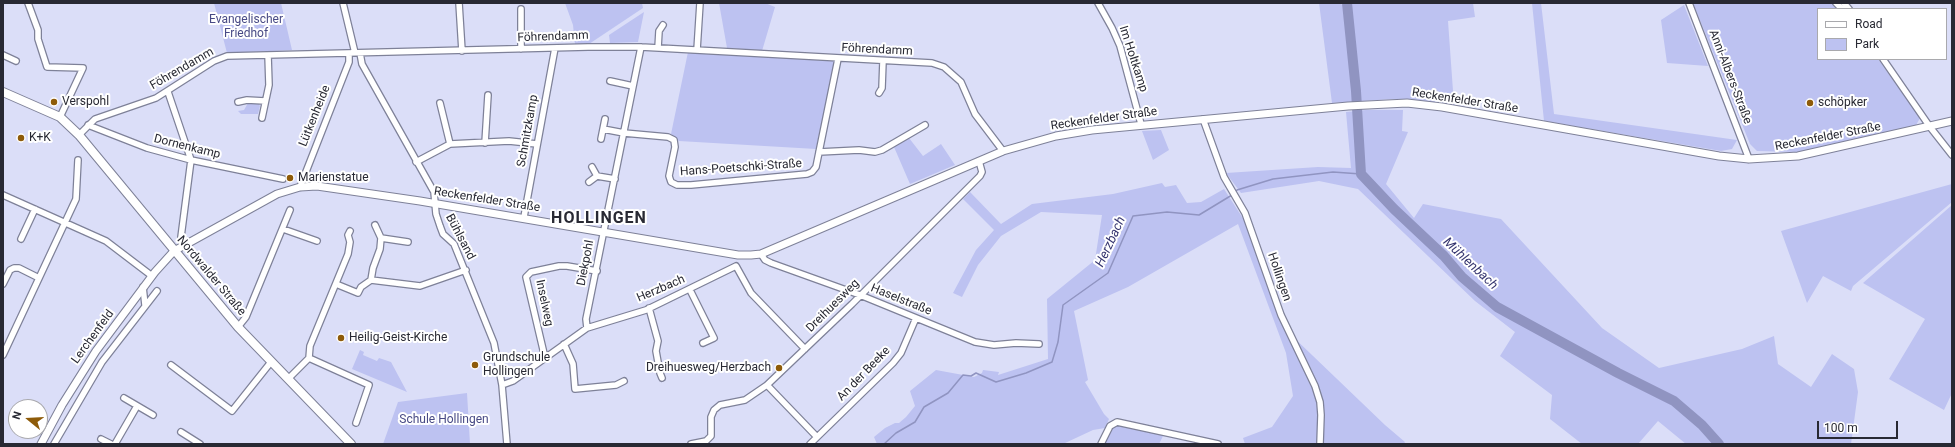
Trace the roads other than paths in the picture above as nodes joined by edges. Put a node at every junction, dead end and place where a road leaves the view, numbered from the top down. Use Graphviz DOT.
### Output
graph roads {
  1 [pos="28,3"];
  2 [pos="343,3"];
  3 [pos="459,3"];
  4 [pos="700,3"];
  5 [pos="1098,3"];
  6 [pos="1689,3"];
  7 [pos="521,9"];
  8 [pos="663,25"];
  9 [pos="641,47"];
  10 [pos="555,48"];
  11 [pos="658,48"];
  12 [pos="521,49"];
  13 [pos="697,50"];
  14 [pos="462,51"];
  15 [pos="355,53"];
  16 [pos="3,55"];
  17 [pos="268,55"];
  18 [pos="838,59"];
  19 [pos="1884,60"];
  20 [pos="16,61"];
  21 [pos="883,61"];
  22 [pos="610,81"];
  23 [pos="633,86"];
  24 [pos="3,92"];
  25 [pos="168,92"];
  26 [pos="879,93"];
  27 [pos="488,95"];
  28 [pos="265,101"];
  29 [pos="238,102"];
  30 [pos="440,103"];
  31 [pos="60,117"];
  32 [pos="262,118"];
  33 [pos="605,119"];
  34 [pos="1204,119"];
  35 [pos="1952,122"];
  36 [pos="1141,124"];
  37 [pos="88,125"];
  38 [pos="925,125"];
  39 [pos="1930,127"];
  40 [pos="603,129"];
  41 [pos="624,133"];
  42 [pos="79,135"];
  43 [pos="601,139"];
  44 [pos="485,143"];
  45 [pos="450,144"];
  46 [pos="537,144"];
  47 [pos="1003,151"];
  48 [pos="819,152"];
  49 [pos="1952,155"];
  50 [pos="1749,159"];
  51 [pos="78,160"];
  52 [pos="192,160"];
  53 [pos="979,161"];
  54 [pos="416,162"];
  55 [pos="592,167"];
  56 [pos="597,176"];
  57 [pos="283,179"];
  58 [pos="614,179"];
  59 [pos="589,182"];
  60 [pos="300,187"];
  61 [pos="3,195"];
  62 [pos="436,203"];
  63 [pos="35,209"];
  64 [pos="290,210"];
  65 [pos="524,217"];
  66 [pos="66,222"];
  67 [pos="375,225"];
  68 [pos="283,229"];
  69 [pos="350,231"];
  70 [pos="604,231"];
  71 [pos="181,237"];
  72 [pos="21,238"];
  73 [pos="381,238"];
  74 [pos="317,242"];
  75 [pos="408,242"];
  76 [pos="174,251"];
  77 [pos="761,254"];
  78 [pos="466,270"];
  79 [pos="596,271"];
  80 [pos="152,276"];
  81 [pos="39,278"];
  82 [pos="371,280"];
  83 [pos="3,284"];
  84 [pos="336,284"];
  85 [pos="143,287"];
  86 [pos="690,290"];
  87 [pos="156,291"];
  88 [pos="860,295"];
  89 [pos="145,305"];
  90 [pos="649,308"];
  91 [pos="916,318"];
  92 [pos="238,327"];
  93 [pos="587,328"];
  94 [pos="703,343"];
  95 [pos="564,344"];
  96 [pos="1040,344"];
  97 [pos="805,349"];
  98 [pos="3,355"];
  99 [pos="309,358"];
  100 [pos="545,358"];
  101 [pos="271,362"];
  102 [pos="171,365"];
  103 [pos="288,378"];
  104 [pos="662,378"];
  105 [pos="624,381"];
  106 [pos="502,385"];
  107 [pos="767,385"];
  108 [pos="124,398"];
  109 [pos="137,406"];
  110 [pos="153,415"];
  111 [pos="356,423"];
  112 [pos="181,432"];
  113 [pos="1321,433"];
  114 [pos="817,437"];
  115 [pos="101,439"];
  116 [pos="41,444"];
  117 [pos="54,444"];
  118 [pos="111,444"];
  119 [pos="115,444"];
  120 [pos="200,444"];
  121 [pos="351,444"];
  122 [pos="507,444"];
  123 [pos="691,444"];
  124 [pos="810,444"];
  125 [pos="1100,444"];
  126 [pos="1218,444"];
  127 [pos="1320,444"];
  128 [pos="1325,444"];
  1 -- 31 [label="street"];
  2 -- 15 [label="street, Bühlsand"];
  3 -- 14 [label="street"];
  4 -- 13 [label="street"];
  5 -- 36 [label="street, Im Holtkamp"];
  6 -- 50 [label="street, Anni-Albers-Straße"];
  7 -- 12 [label="street"];
  8 -- 11 [label="street"];
  9 -- 10 [label="street, Föhrendamm"];
  9 -- 11 [label="street, Föhrendamm"];
  9 -- 23 [label="street, Diekpohl"];
  10 -- 12 [label="street, Föhrendamm"];
  10 -- 46 [label="street, Schmitzkamp"];
  11 -- 13 [label="street, Föhrendamm"];
  12 -- 14 [label="street, Föhrendamm"];
  13 -- 18 [label="street, Föhrendamm"];
  14 -- 15 [label="street, Föhrendamm"];
  15 -- 17 [label="street, Föhrendamm"];
  15 -- 54 [label="street, Bühlsand"];
  15 -- 60 [label="street, Lütkenheide"];
  16 -- 20 [label="street"];
  17 -- 25 [label="street, Föhrendamm"];
  17 -- 28 [label="street"];
  18 -- 21 [label="street, Föhrendamm"];
  18 -- 48 [label="street, Hans-Poetschki-Straße"];
  19 -- 39 [label="street"];
  21 -- 26 [label="street"];
  21 -- 47 [label="street, Föhrendamm"];
  22 -- 23 [label="street"];
  23 -- 41 [label="street, Diekpohl"];
  24 -- 31 [label="main road, Nordwalder Straße"];
  25 -- 37 [label="street, Föhrendamm"];
  25 -- 52 [label="street"];
  27 -- 44 [label="street"];
  28 -- 29 [label="street"];
  28 -- 32 [label="street"];
  30 -- 45 [label="street"];
  31 -- 42 [label="main road, Nordwalder Straße"];
  33 -- 40 [label="street"];
  34 -- 36 [label="street, Reckenfelder Straße"];
  34 -- 50 [label="street, Reckenfelder Straße"];
  34 -- 113 [label="street, Hollingen"];
  35 -- 39 [label="street, Reckenfelder Straße"];
  36 -- 47 [label="street, Reckenfelder Straße"];
  37 -- 42 [label="street, Föhrendamm"];
  37 -- 52 [label="street, Dornenkamp"];
  38 -- 48 [label="street"];
  39 -- 49 [label="street"];
  39 -- 50 [label="street, Reckenfelder Straße"];
  40 -- 41 [label="street"];
  40 -- 43 [label="street"];
  41 -- 48 [label="street, Hans-Poetschki-Straße"];
  41 -- 58 [label="street, Diekpohl"];
  42 -- 76 [label="main road, Nordwalder Straße"];
  44 -- 45 [label="street"];
  44 -- 46 [label="street"];
  45 -- 54 [label="street"];
  46 -- 65 [label="street, Schmitzkamp"];
  47 -- 53 [label="street, Reckenfelder Straße"];
  51 -- 66 [label="street"];
  52 -- 57 [label="street, Dornenkamp"];
  52 -- 71 [label="street"];
  53 -- 77 [label="street, Reckenfelder Straße"];
  53 -- 88 [label="street, Dreihuesweg"];
  54 -- 62 [label="street, Bühlsand"];
  55 -- 56 [label="street"];
  56 -- 58 [label="street"];
  56 -- 59 [label="street"];
  58 -- 70 [label="street, Diekpohl"];
  60 -- 62 [label="street, Reckenfelder Straße"];
  60 -- 76 [label="street, Reckenfelder Straße"];
  61 -- 63 [label="street"];
  62 -- 65 [label="street, Reckenfelder Straße"];
  62 -- 78 [label="street, Bühlsand"];
  63 -- 66 [label="street"];
  63 -- 72 [label="street"];
  64 -- 68 [label="street"];
  65 -- 70 [label="street, Reckenfelder Straße"];
  66 -- 80 [label="street"];
  66 -- 81 [label="street"];
  67 -- 73 [label="street"];
  68 -- 74 [label="street"];
  68 -- 92 [label="street"];
  69 -- 84 [label="street"];
  70 -- 77 [label="street, Reckenfelder Straße"];
  70 -- 79 [label="street, Diekpohl"];
  73 -- 75 [label="street"];
  73 -- 82 [label="street"];
  76 -- 80 [label="street, Lerchenfeld"];
  76 -- 92 [label="main road, Nordwalder Straße"];
  77 -- 88 [label="street, Haselstraße"];
  78 -- 82 [label="street"];
  78 -- 106 [label="street, Bühlsand"];
  79 -- 93 [label="street, Diekpohl"];
  79 -- 100 [label="street, Inselweg"];
  80 -- 85 [label="street, Lerchenfeld"];
  81 -- 83 [label="street"];
  81 -- 98 [label="street"];
  82 -- 84 [label="street"];
  84 -- 99 [label="street"];
  85 -- 89 [label="street"];
  85 -- 116 [label="street, Lerchenfeld"];
  86 -- 90 [label="street, Herzbach"];
  86 -- 94 [label="street"];
  86 -- 97 [label="street, Herzbach"];
  87 -- 89 [label="street"];
  88 -- 91 [label="street, Haselstraße"];
  88 -- 97 [label="street, Dreihuesweg"];
  89 -- 117 [label="street"];
  90 -- 93 [label="street, Herzbach"];
  90 -- 104 [label="street"];
  91 -- 96 [label="street, Haselstraße"];
  91 -- 114 [label="street, An der Beeke"];
  92 -- 101 [label="main road, Nordwalder Straße"];
  93 -- 95 [label="street, Herzbach"];
  95 -- 100 [label="street, Herzbach"];
  95 -- 105 [label="street"];
  97 -- 107 [label="street, Dreihuesweg"];
  99 -- 103 [label="street"];
  99 -- 111 [label="street"];
  100 -- 106 [label="street, Herzbach"];
  101 -- 102 [label="street"];
  101 -- 103 [label="main road, Nordwalder Straße"];
  103 -- 121 [label="main road, Nordwalder Straße"];
  106 -- 122 [label="street, Bühlsand"];
  107 -- 114 [label="street"];
  107 -- 123 [label="street, Dreihuesweg"];
  108 -- 109 [label="street"];
  109 -- 110 [label="street"];
  109 -- 119 [label="street"];
  112 -- 120 [label="street"];
  113 -- 127 [label="street, Hollingen"];
  113 -- 128 [label="street"];
  114 -- 124 [label="street, An der Beeke"];
  115 -- 118 [label="street"];
  125 -- 126 [label="street"];
}
